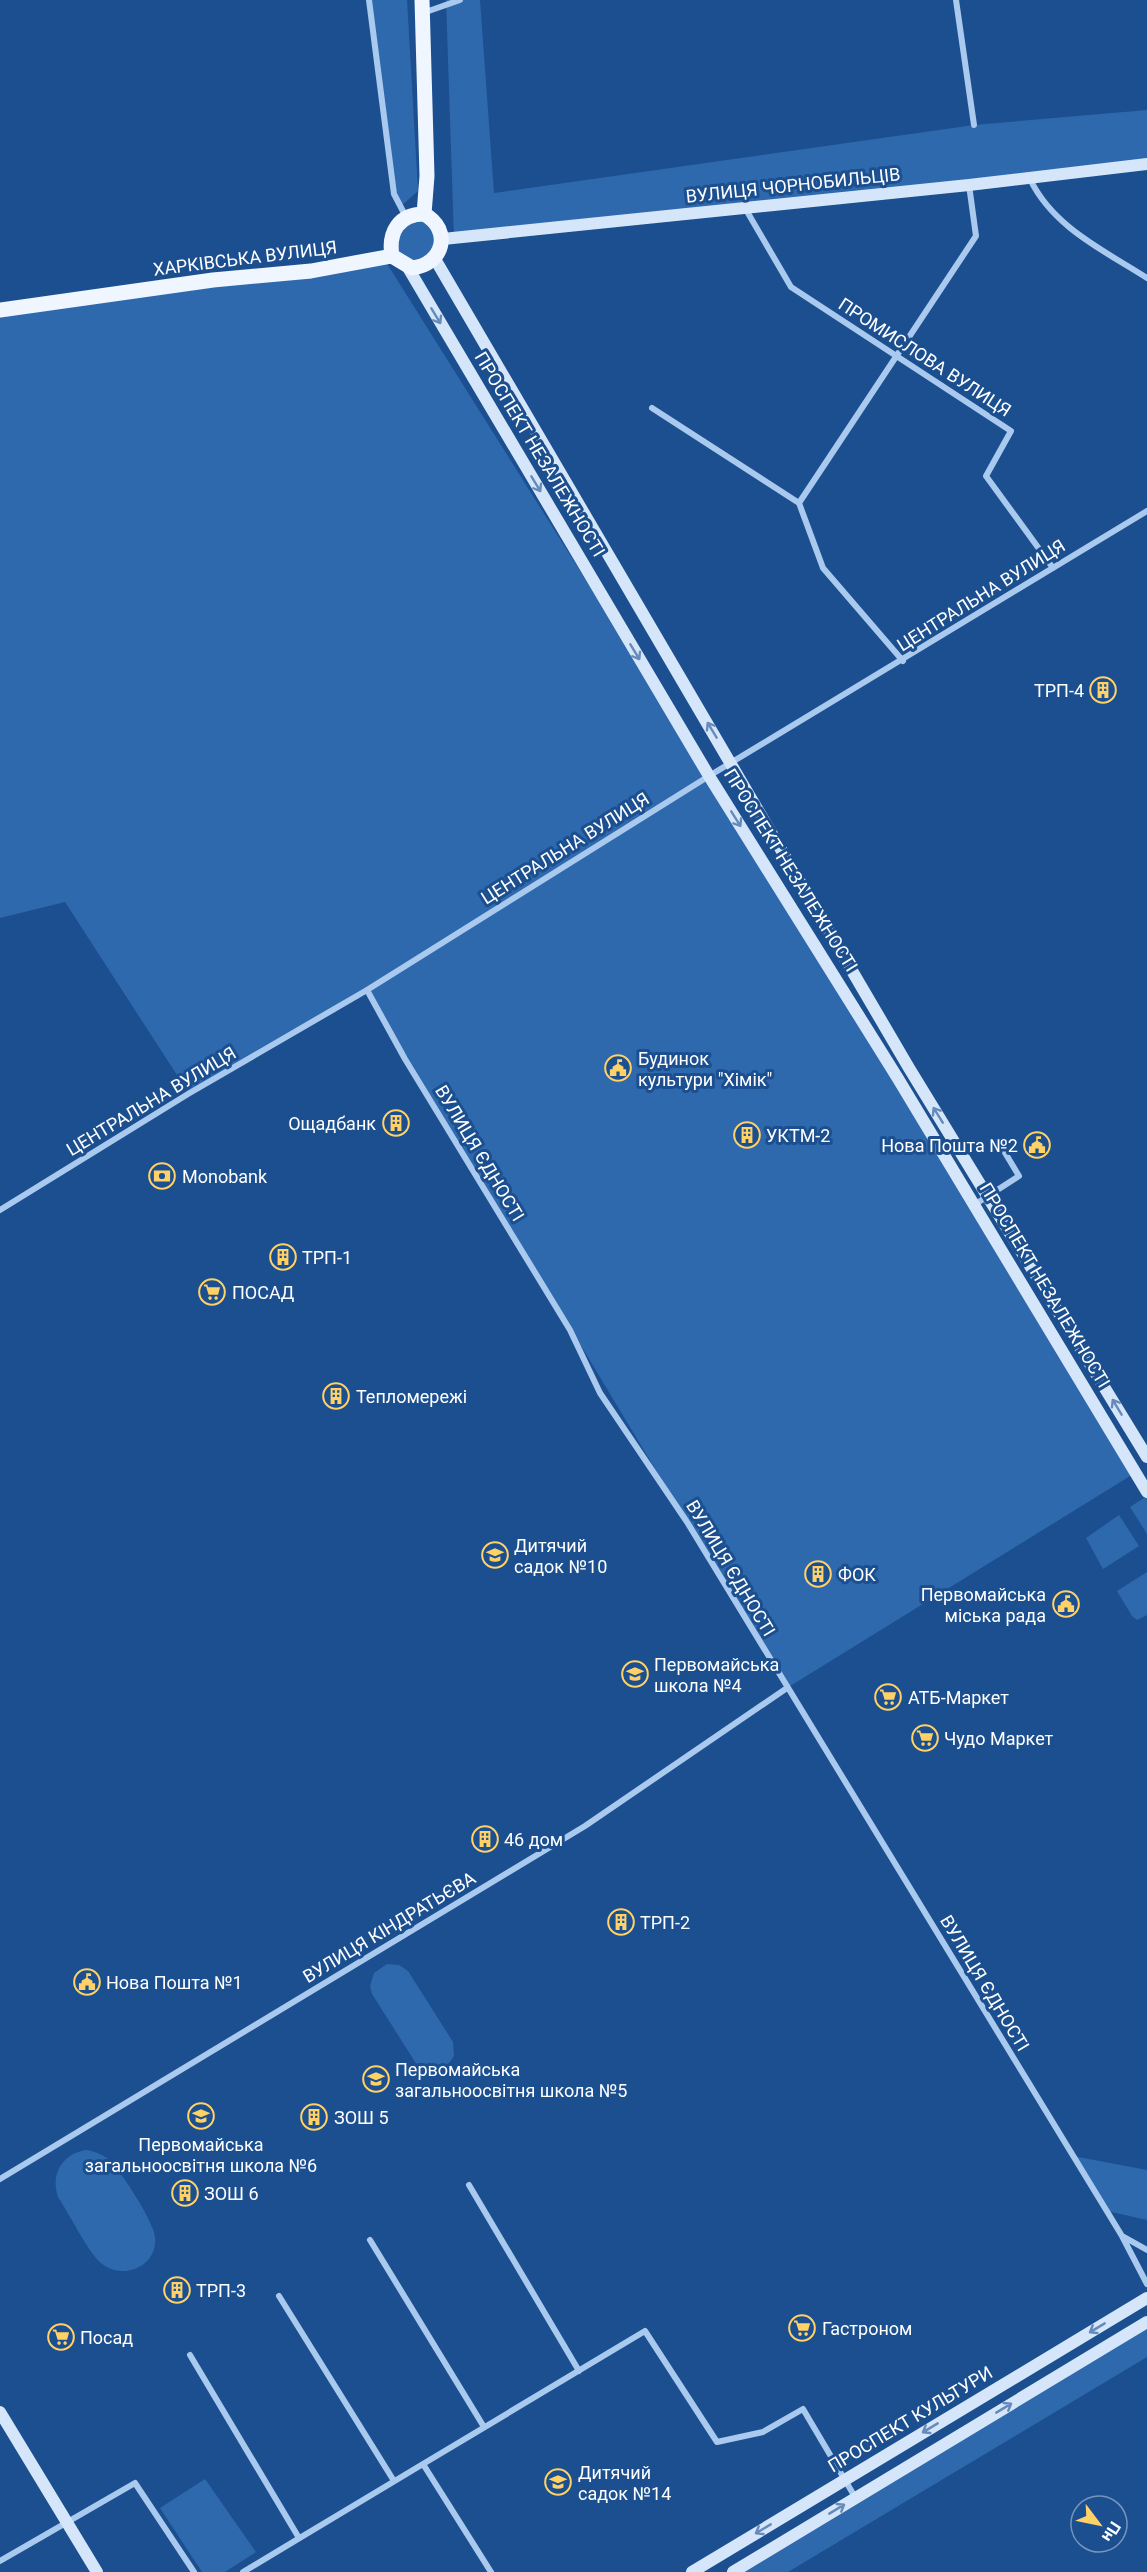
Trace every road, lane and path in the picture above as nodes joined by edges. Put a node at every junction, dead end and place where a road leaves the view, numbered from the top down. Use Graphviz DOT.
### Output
graph roads {
  1 [pos="369,0"];
  2 [pos="460,0"];
  3 [pos="956,0"];
  4 [pos="423,7"];
  5 [pos="974,125"];
  6 [pos="1147,164"];
  7 [pos="1030,179"];
  8 [pos="969,185"];
  9 [pos="745,208"];
  10 [pos="424,214"];
  11 [pos="407,218"];
  12 [pos="442,239"];
  13 [pos="392,256"];
  14 [pos="435,259"];
  15 [pos="407,266"];
  16 [pos="1147,278"];
  17 [pos="0,310"];
  18 [pos="897,357"];
  19 [pos="652,408"];
  20 [pos="799,503"];
  21 [pos="1147,511"];
  22 [pos="1053,568"];
  23 [pos="903,661"];
  24 [pos="731,762"];
  25 [pos="709,776"];
  26 [pos="367,990"];
  27 [pos="1004,1151"];
  28 [pos="988,1196"];
  29 [pos="975,1205"];
  30 [pos="0,1210"];
  31 [pos="1147,1457"];
  32 [pos="1140,1475"];
  33 [pos="1147,1492"];
  34 [pos="787,1688"];
  35 [pos="0,2180"];
  36 [pos="469,2185"];
  37 [pos="1122,2236"];
  38 [pos="370,2240"];
  39 [pos="1147,2250"];
  40 [pos="1147,2284"];
  41 [pos="279,2296"];
  42 [pos="1147,2298"];
  43 [pos="1147,2322"];
  44 [pos="190,2355"];
  45 [pos="579,2371"];
  46 [pos="0,2412"];
  47 [pos="484,2427"];
  48 [pos="423,2464"];
  49 [pos="843,2480"];
  50 [pos="394,2481"];
  51 [pos="855,2498"];
  52 [pos="67,2522"];
  53 [pos="298,2538"];
  54 [pos="0,2561"];
  55 [pos="97,2572"];
  56 [pos="194,2572"];
  57 [pos="243,2572"];
  58 [pos="491,2572"];
  59 [pos="692,2572"];
  60 [pos="733,2572"];
  1 -- 11 [label="street"];
  2 -- 4 [label="street"];
  3 -- 5 [label="street"];
  4 -- 10 [label="main road"];
  6 -- 7 [label="street, ВУЛИЦЯ ЧОРНОБИЛЬЦІВ"];
  7 -- 8 [label="street, ВУЛИЦЯ ЧОРНОБИЛЬЦІВ"];
  7 -- 16 [label="street"];
  8 -- 9 [label="street, ВУЛИЦЯ ЧОРНОБИЛЬЦІВ"];
  8 -- 18 [label="street"];
  9 -- 12 [label="street, ВУЛИЦЯ ЧОРНОБИЛЬЦІВ"];
  9 -- 18 [label="street, ПРОМИСЛОВА ВУЛИЦЯ"];
  10 -- 11 [label="main road"];
  10 -- 12 [label="main road"];
  11 -- 13 [label="main road"];
  12 -- 14 [label="main road"];
  13 -- 15 [label="main road"];
  13 -- 17 [label="main road, ХАРКІВСЬКА ВУЛИЦЯ"];
  14 -- 15 [label="main road"];
  24 -- 14 [label="street, ПРОСПЕКТ НЕЗАЛЕЖНОСТІ, one-way"];
  15 -- 25 [label="street, ПРОСПЕКТ НЕЗАЛЕЖНОСТІ, one-way"];
  18 -- 20 [label="street"];
  18 -- 22 [label="street, ПРОМИСЛОВА ВУЛИЦЯ"];
  19 -- 20 [label="street"];
  20 -- 23 [label="street"];
  21 -- 22 [label="street, ЦЕНТРАЛЬНА ВУЛИЦЯ"];
  22 -- 23 [label="street, ЦЕНТРАЛЬНА ВУЛИЦЯ"];
  23 -- 24 [label="street, ЦЕНТРАЛЬНА ВУЛИЦЯ"];
  24 -- 25 [label="street, ЦЕНТРАЛЬНА ВУЛИЦЯ"];
  28 -- 24 [label="street, ПРОСПЕКТ НЕЗАЛЕЖНОСТІ, one-way"];
  25 -- 26 [label="street, ЦЕНТРАЛЬНА ВУЛИЦЯ"];
  25 -- 29 [label="street, ПРОСПЕКТ НЕЗАЛЕЖНОСТІ, one-way"];
  26 -- 30 [label="street, ЦЕНТРАЛЬНА ВУЛИЦЯ"];
  26 -- 34 [label="street, ВУЛИЦЯ ЄДНОСТІ"];
  27 -- 28 [label="street"];
  28 -- 29 [label="street"];
  31 -- 28 [label="street, ПРОСПЕКТ НЕЗАЛЕЖНОСТІ, one-way"];
  29 -- 32 [label="street, ПРОСПЕКТ НЕЗАЛЕЖНОСТІ"];
  32 -- 33 [label="street, ПРОСПЕКТ НЕЗАЛЕЖНОСТІ"];
  34 -- 35 [label="street, ВУЛИЦЯ КІНДРАТЬЄВА"];
  34 -- 37 [label="street, ВУЛИЦЯ ЄДНОСТІ"];
  36 -- 45 [label="street"];
  37 -- 39 [label="street"];
  37 -- 40 [label="street, ВУЛИЦЯ ЄДНОСТІ"];
  38 -- 47 [label="street"];
  41 -- 50 [label="street"];
  42 -- 49 [label="street, ПРОСПЕКТ КУЛЬТУРИ, one-way"];
  51 -- 43 [label="street, one-way"];
  44 -- 53 [label="street"];
  45 -- 47 [label="street"];
  45 -- 49 [label="street"];
  46 -- 52 [label="street"];
  47 -- 48 [label="street"];
  48 -- 50 [label="street"];
  48 -- 58 [label="street"];
  49 -- 51 [label="street"];
  49 -- 59 [label="street, ПРОСПЕКТ КУЛЬТУРИ, one-way"];
  50 -- 53 [label="street"];
  60 -- 51 [label="street, one-way"];
  52 -- 54 [label="street"];
  52 -- 55 [label="street"];
  52 -- 56 [label="street"];
  53 -- 57 [label="street"];
}
